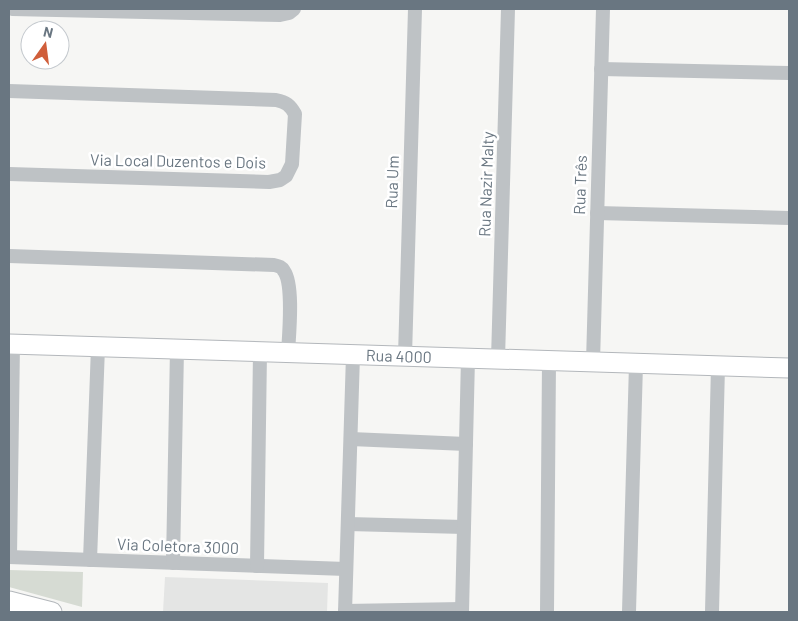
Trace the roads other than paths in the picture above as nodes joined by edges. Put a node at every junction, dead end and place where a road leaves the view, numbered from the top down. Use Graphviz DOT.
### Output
graph roads {
  1 [pos="12,9"];
  2 [pos="294,9"];
  3 [pos="415,9"];
  4 [pos="508,9"];
  5 [pos="603,9"];
  6 [pos="601,69"];
  7 [pos="789,73"];
  8 [pos="9,90"];
  9 [pos="9,174"];
  10 [pos="597,213"];
  11 [pos="789,218"];
  12 [pos="9,256"];
  13 [pos="11,344"];
  14 [pos="98,347"];
  15 [pos="177,349"];
  16 [pos="260,352"];
  17 [pos="288,353"];
  18 [pos="354,355"];
  19 [pos="405,356"];
  20 [pos="468,358"];
  21 [pos="498,360"];
  22 [pos="550,361"];
  23 [pos="593,362"];
  24 [pos="636,364"];
  25 [pos="718,366"];
  26 [pos="789,368"];
  27 [pos="351,439"];
  28 [pos="466,444"];
  29 [pos="348,524"];
  30 [pos="464,527"];
  31 [pos="9,557"];
  32 [pos="90,560"];
  33 [pos="173,563"];
  34 [pos="257,566"];
  35 [pos="346,569"];
  36 [pos="9,601"];
  37 [pos="345,611"];
  38 [pos="462,611"];
  39 [pos="52,612"];
  40 [pos="547,612"];
  41 [pos="629,612"];
  42 [pos="712,612"];
  1 -- 2 [label="street"];
  3 -- 19 [label="street, Rua Um"];
  4 -- 21 [label="street, Rua Nazir Malty"];
  5 -- 6 [label="street, Rua Três"];
  6 -- 7 [label="street"];
  6 -- 10 [label="street, Rua Três"];
  8 -- 9 [label="street, Via Local Duzentos e Dois"];
  10 -- 11 [label="street"];
  10 -- 23 [label="street, Rua Três"];
  12 -- 17 [label="street"];
  13 -- 14 [label="street, Rua 4000"];
  13 -- 31 [label="street"];
  14 -- 15 [label="street, Rua 4000"];
  14 -- 32 [label="street"];
  15 -- 16 [label="street, Rua 4000"];
  15 -- 33 [label="street"];
  16 -- 17 [label="street, Rua 4000"];
  16 -- 34 [label="street"];
  17 -- 18 [label="street, Rua 4000"];
  18 -- 19 [label="street, Rua 4000"];
  18 -- 27 [label="street"];
  19 -- 20 [label="street, Rua 4000"];
  20 -- 21 [label="street, Rua 4000"];
  20 -- 28 [label="street"];
  21 -- 22 [label="street, Rua 4000"];
  22 -- 23 [label="street, Rua 4000"];
  22 -- 40 [label="street"];
  23 -- 24 [label="street, Rua 4000"];
  24 -- 25 [label="street, Rua 4000"];
  24 -- 41 [label="street"];
  25 -- 26 [label="street, Rua 4000"];
  25 -- 42 [label="street"];
  27 -- 28 [label="street"];
  27 -- 29 [label="street"];
  28 -- 30 [label="street"];
  29 -- 30 [label="street"];
  29 -- 35 [label="street"];
  30 -- 38 [label="street"];
  31 -- 32 [label="street, Via Coletora 3000"];
  32 -- 33 [label="street, Via Coletora 3000"];
  33 -- 34 [label="street, Via Coletora 3000"];
  34 -- 35 [label="street, Via Coletora 3000"];
  35 -- 37 [label="street"];
  36 -- 39 [label="street"];
  37 -- 38 [label="street"];
}
